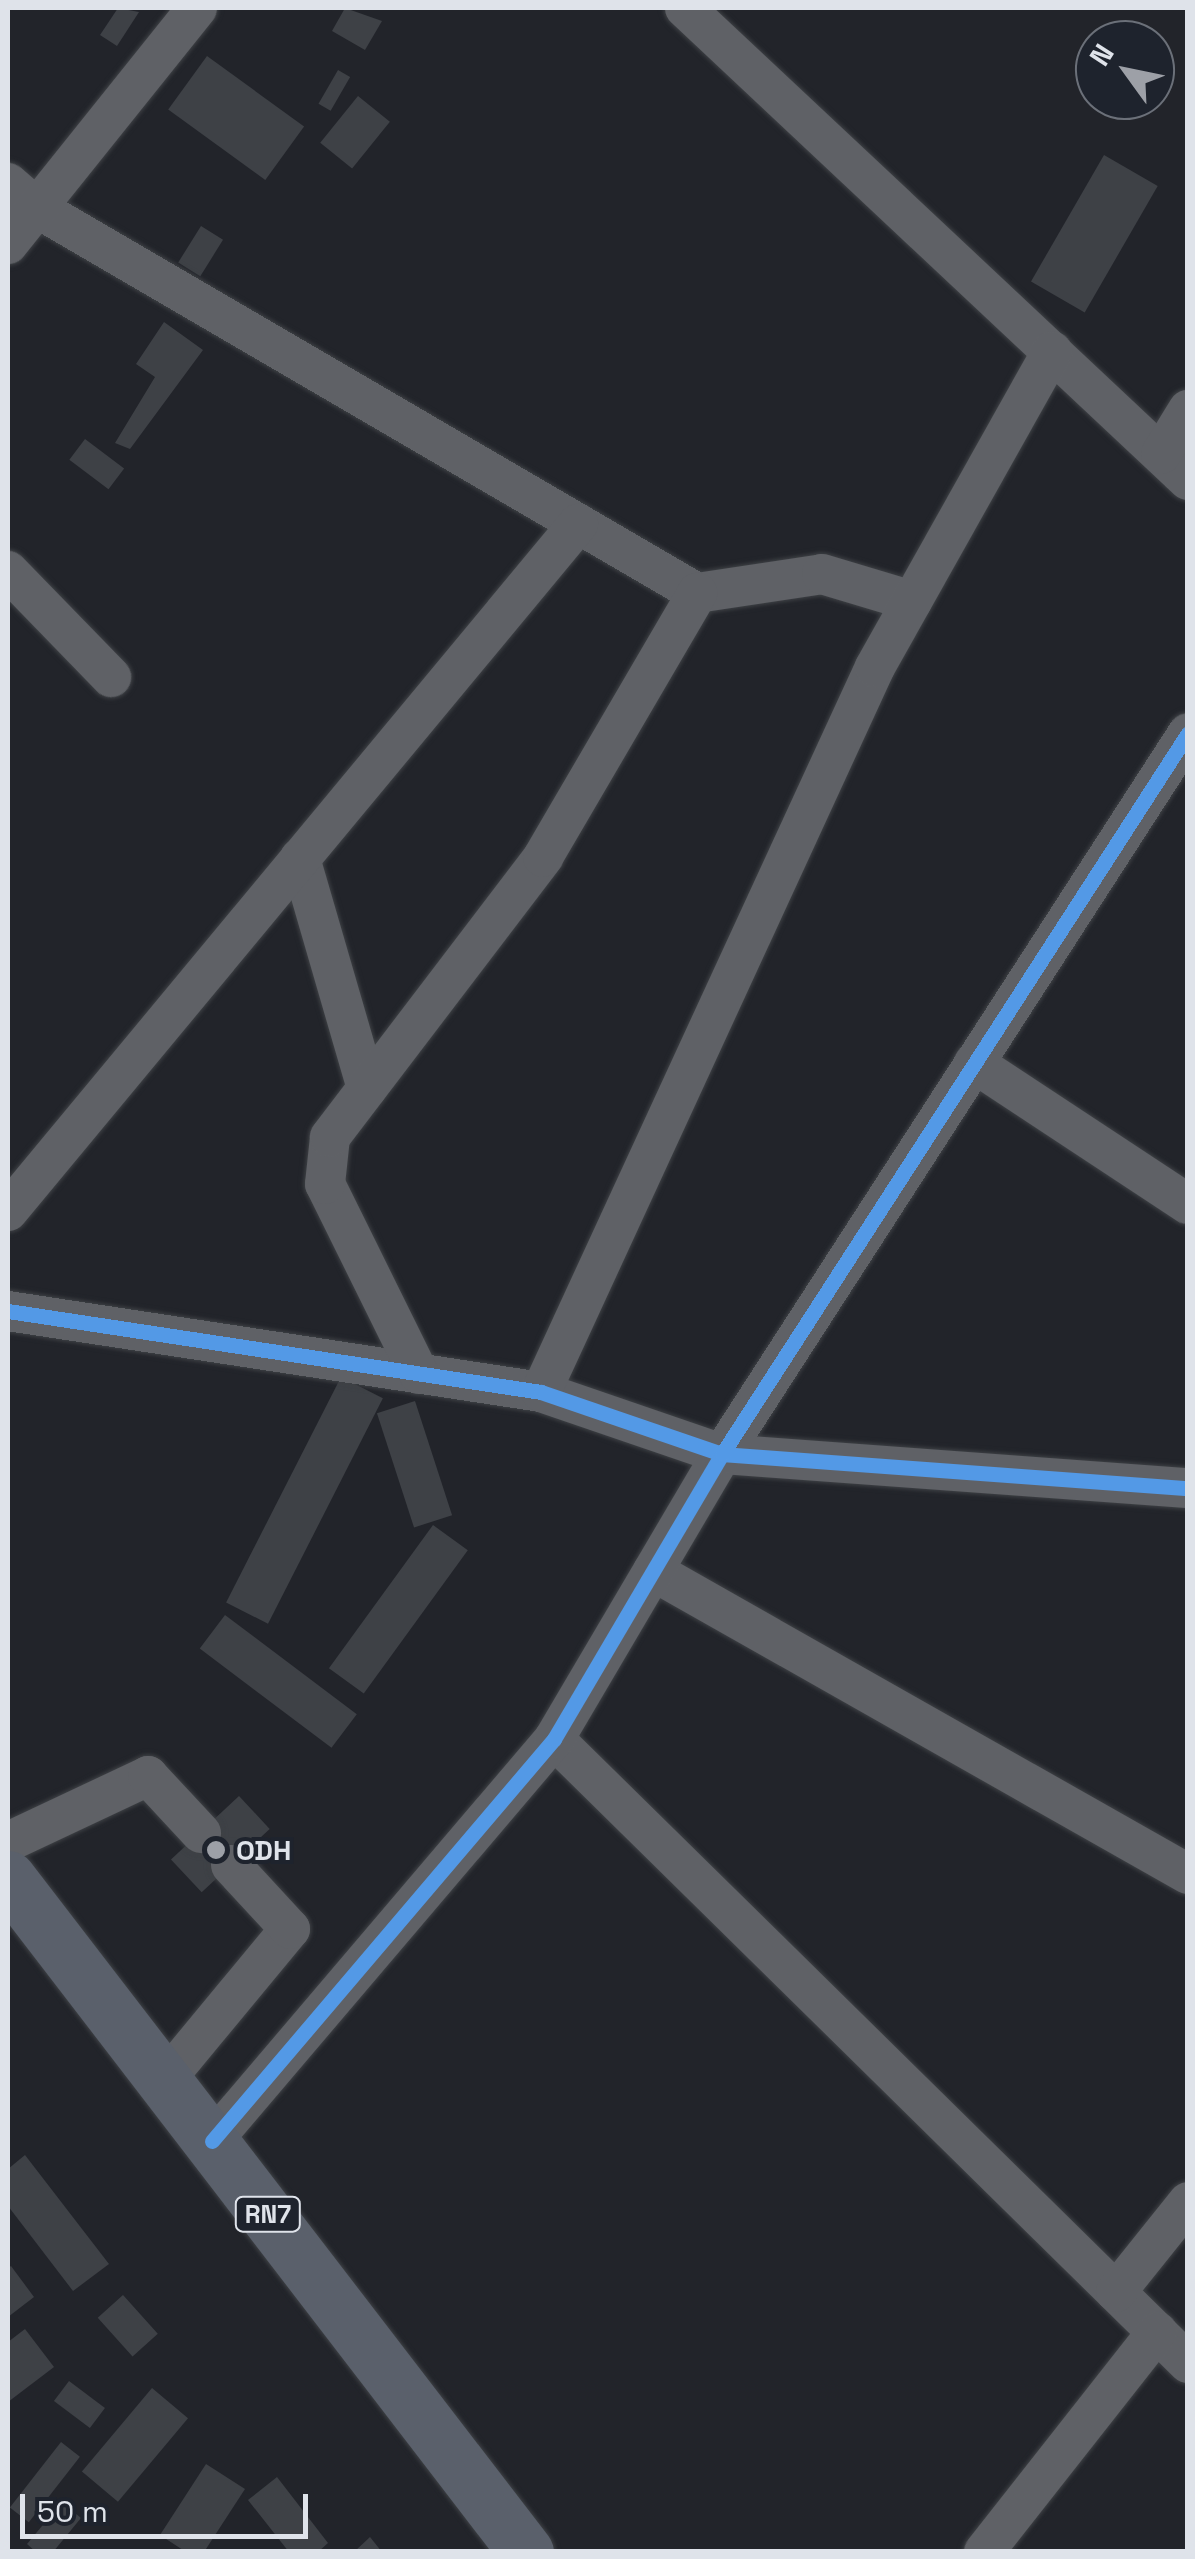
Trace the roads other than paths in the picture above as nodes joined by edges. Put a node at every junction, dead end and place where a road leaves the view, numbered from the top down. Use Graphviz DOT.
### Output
graph roads {
  1 [pos="197,8"];
  2 [pos="685,8"];
  3 [pos="22,195"];
  4 [pos="8,244"];
  5 [pos="1052,351"];
  6 [pos="1188,410"];
  7 [pos="1174,467"];
  8 [pos="578,524"];
  9 [pos="8,570"];
  10 [pos="697,593"];
  11 [pos="912,601"];
  12 [pos="111,677"];
  13 [pos="1188,733"];
  14 [pos="300,858"];
  15 [pos="974,1064"];
  16 [pos="367,1088"];
  17 [pos="1188,1204"];
  18 [pos="8,1211"];
  19 [pos="8,1311"];
  20 [pos="419,1374"];
  21 [pos="540,1392"];
  22 [pos="722,1454"];
  23 [pos="1188,1488"];
  24 [pos="652,1571"];
  25 [pos="554,1739"];
  26 [pos="200,1833"];
  27 [pos="8,1842"];
  28 [pos="231,1865"];
  29 [pos="1188,1874"];
  30 [pos="8,1878"];
  31 [pos="165,2080"];
  32 [pos="212,2141"];
  33 [pos="1188,2202"];
  34 [pos="1116,2292"];
  35 [pos="1157,2332"];
  36 [pos="1188,2363"];
  37 [pos="526,2552"];
  38 [pos="984,2552"];
  1 -- 3 [label="street"];
  2 -- 5 [label="street"];
  3 -- 4 [label="street"];
  3 -- 8 [label="street"];
  5 -- 7 [label="street"];
  5 -- 11 [label="street"];
  6 -- 7 [label="street"];
  8 -- 10 [label="street"];
  8 -- 14 [label="street"];
  9 -- 12 [label="street"];
  10 -- 11 [label="street"];
  10 -- 16 [label="street"];
  11 -- 21 [label="street"];
  13 -- 15 [label="street"];
  14 -- 16 [label="street"];
  14 -- 18 [label="street"];
  15 -- 17 [label="street"];
  15 -- 22 [label="street"];
  16 -- 20 [label="street"];
  19 -- 20 [label="street"];
  20 -- 21 [label="street"];
  21 -- 22 [label="street"];
  22 -- 23 [label="street"];
  22 -- 24 [label="street"];
  24 -- 25 [label="street"];
  24 -- 29 [label="street"];
  25 -- 32 [label="street"];
  25 -- 34 [label="street"];
  26 -- 27 [label="street"];
  28 -- 31 [label="street"];
  30 -- 31 [label="highway, RN7"];
  31 -- 32 [label="highway, RN7"];
  32 -- 37 [label="highway, RN7"];
  33 -- 34 [label="street"];
  34 -- 35 [label="street"];
  35 -- 36 [label="street"];
  35 -- 38 [label="street"];
}
